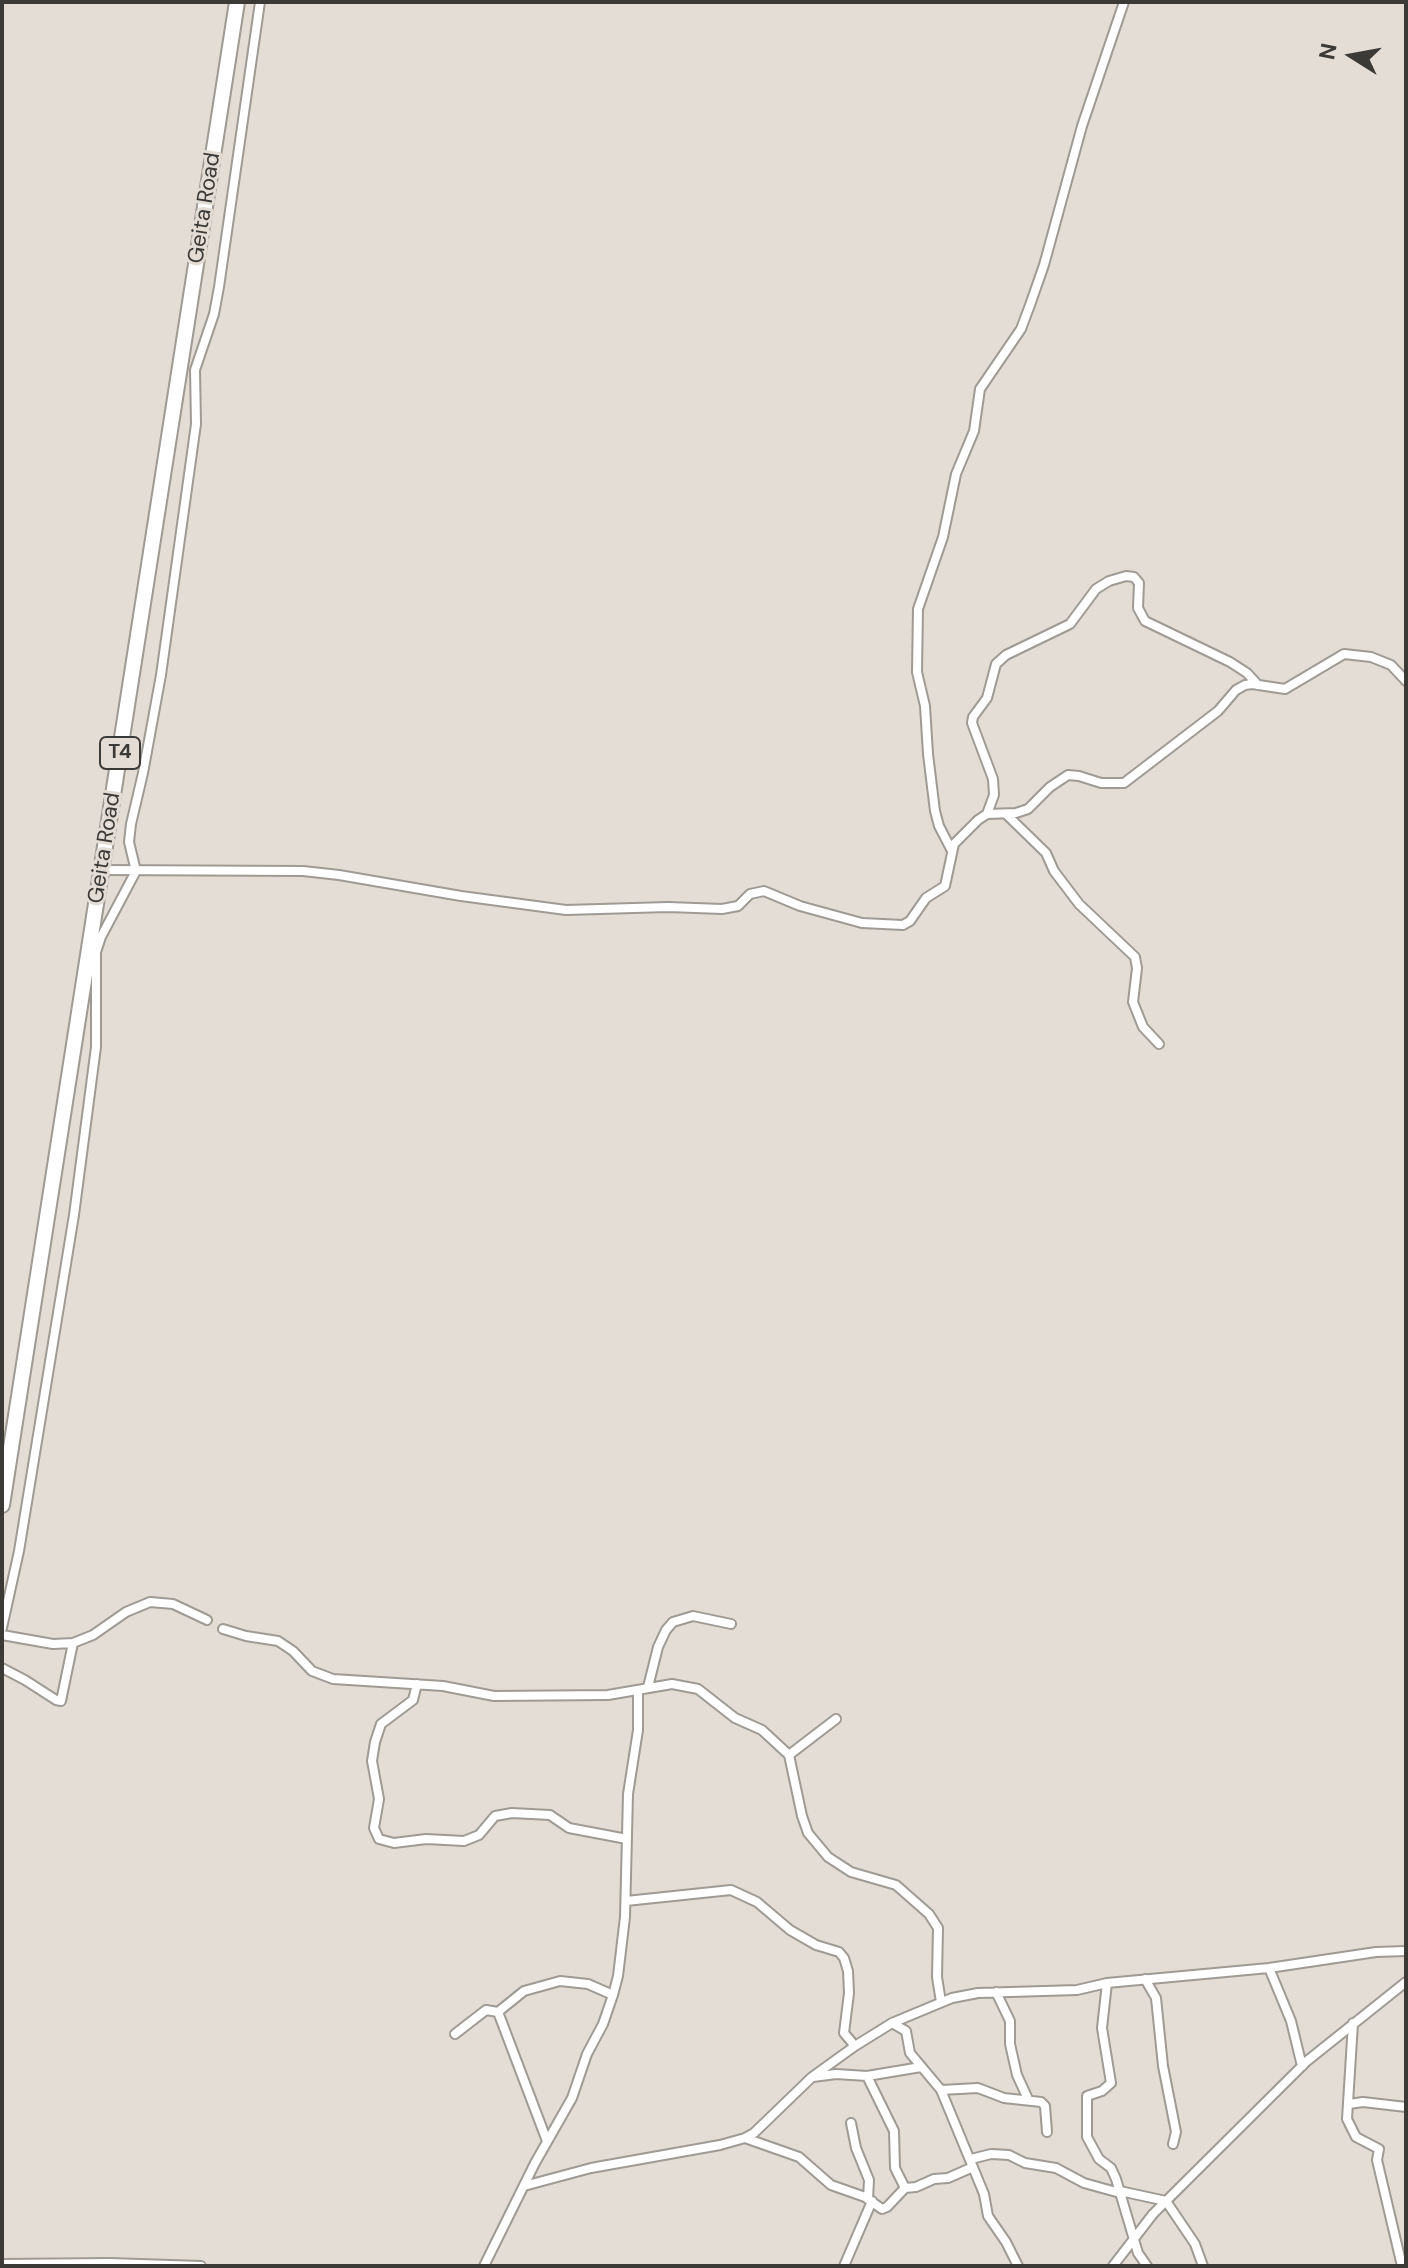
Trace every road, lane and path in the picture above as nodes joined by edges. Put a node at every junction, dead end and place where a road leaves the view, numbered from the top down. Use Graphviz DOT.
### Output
graph roads {
  1 [pos="237,2"];
  2 [pos="260,2"];
  3 [pos="1124,2"];
  4 [pos="1406,681"];
  5 [pos="1258,685"];
  6 [pos="987,814"];
  7 [pos="1006,814"];
  8 [pos="952,851"];
  9 [pos="101,870"];
  10 [pos="136,871"];
  11 [pos="1159,1044"];
  12 [pos="4,1489"];
  13 [pos="2,1505"];
  14 [pos="207,1620"];
  15 [pos="731,1624"];
  16 [pos="2,1628"];
  17 [pos="223,1629"];
  18 [pos="2,1635"];
  19 [pos="73,1643"];
  20 [pos="2,1668"];
  21 [pos="417,1684"];
  22 [pos="648,1687"];
  23 [pos="638,1690"];
  24 [pos="836,1719"];
  25 [pos="789,1755"];
  26 [pos="627,1839"];
  27 [pos="626,1901"];
  28 [pos="1406,1951"];
  29 [pos="1269,1968"];
  30 [pos="1145,1979"];
  31 [pos="1406,1982"];
  32 [pos="1107,1983"];
  33 [pos="996,1992"];
  34 [pos="613,1995"];
  35 [pos="941,2002"];
  36 [pos="498,2012"];
  37 [pos="892,2023"];
  38 [pos="1353,2023"];
  39 [pos="455,2034"];
  40 [pos="855,2046"];
  41 [pos="1302,2066"];
  42 [pos="921,2067"];
  43 [pos="867,2076"];
  44 [pos="812,2077"];
  45 [pos="941,2090"];
  46 [pos="1028,2099"];
  47 [pos="1349,2104"];
  48 [pos="1406,2107"];
  49 [pos="851,2123"];
  50 [pos="1047,2132"];
  51 [pos="745,2138"];
  52 [pos="547,2141"];
  53 [pos="1173,2144"];
  54 [pos="972,2163"];
  55 [pos="524,2186"];
  56 [pos="905,2188"];
  57 [pos="1120,2192"];
  58 [pos="870,2200"];
  59 [pos="1166,2201"];
  60 [pos="1133,2239"];
  61 [pos="2,2264"];
  62 [pos="201,2266"];
  63 [pos="484,2266"];
  64 [pos="844,2266"];
  65 [pos="1018,2266"];
  66 [pos="1113,2266"];
  67 [pos="1147,2266"];
  68 [pos="1203,2266"];
  69 [pos="1402,2266"];
  1 -- 9 [label="highway, Geita Road / T4"];
  2 -- 10 [label="street"];
  3 -- 8 [label="street"];
  4 -- 5 [label="street"];
  5 -- 6 [label="street"];
  5 -- 7 [label="street"];
  6 -- 7 [label="street"];
  6 -- 8 [label="street"];
  7 -- 11 [label="street"];
  8 -- 10 [label="street"];
  9 -- 10 [label="street"];
  9 -- 12 [label="highway, Geita Road / T4"];
  10 -- 16 [label="street"];
  12 -- 13 [label="highway, Geita Road / T4"];
  14 -- 19 [label="street"];
  15 -- 22 [label="street"];
  17 -- 21 [label="street"];
  18 -- 19 [label="street"];
  19 -- 20 [label="street"];
  21 -- 23 [label="street"];
  21 -- 26 [label="street"];
  22 -- 23 [label="street"];
  22 -- 25 [label="street"];
  23 -- 26 [label="street"];
  24 -- 25 [label="street"];
  25 -- 35 [label="street"];
  26 -- 27 [label="street"];
  27 -- 34 [label="street"];
  27 -- 40 [label="street"];
  28 -- 29 [label="street"];
  29 -- 30 [label="street"];
  29 -- 41 [label="street"];
  30 -- 32 [label="street"];
  30 -- 53 [label="street"];
  31 -- 38 [label="street"];
  32 -- 33 [label="street"];
  32 -- 57 [label="street"];
  33 -- 35 [label="street"];
  33 -- 46 [label="street"];
  34 -- 36 [label="street"];
  34 -- 52 [label="street"];
  35 -- 37 [label="street"];
  36 -- 39 [label="street"];
  36 -- 52 [label="street"];
  37 -- 40 [label="street"];
  37 -- 42 [label="street"];
  38 -- 41 [label="street"];
  38 -- 47 [label="street"];
  40 -- 44 [label="street"];
  41 -- 59 [label="street"];
  42 -- 43 [label="street"];
  42 -- 45 [label="street"];
  43 -- 44 [label="street"];
  43 -- 56 [label="street"];
  44 -- 51 [label="street"];
  45 -- 46 [label="street"];
  45 -- 54 [label="street"];
  46 -- 50 [label="street"];
  47 -- 48 [label="street"];
  47 -- 69 [label="street"];
  49 -- 58 [label="street"];
  51 -- 55 [label="street"];
  51 -- 58 [label="street"];
  52 -- 55 [label="street"];
  54 -- 56 [label="street"];
  54 -- 57 [label="street"];
  54 -- 65 [label="street"];
  55 -- 63 [label="street"];
  56 -- 58 [label="street"];
  57 -- 59 [label="street"];
  57 -- 60 [label="street"];
  58 -- 64 [label="street"];
  59 -- 60 [label="street"];
  59 -- 68 [label="street"];
  60 -- 66 [label="street"];
  60 -- 67 [label="street"];
  61 -- 62 [label="street"];
}
